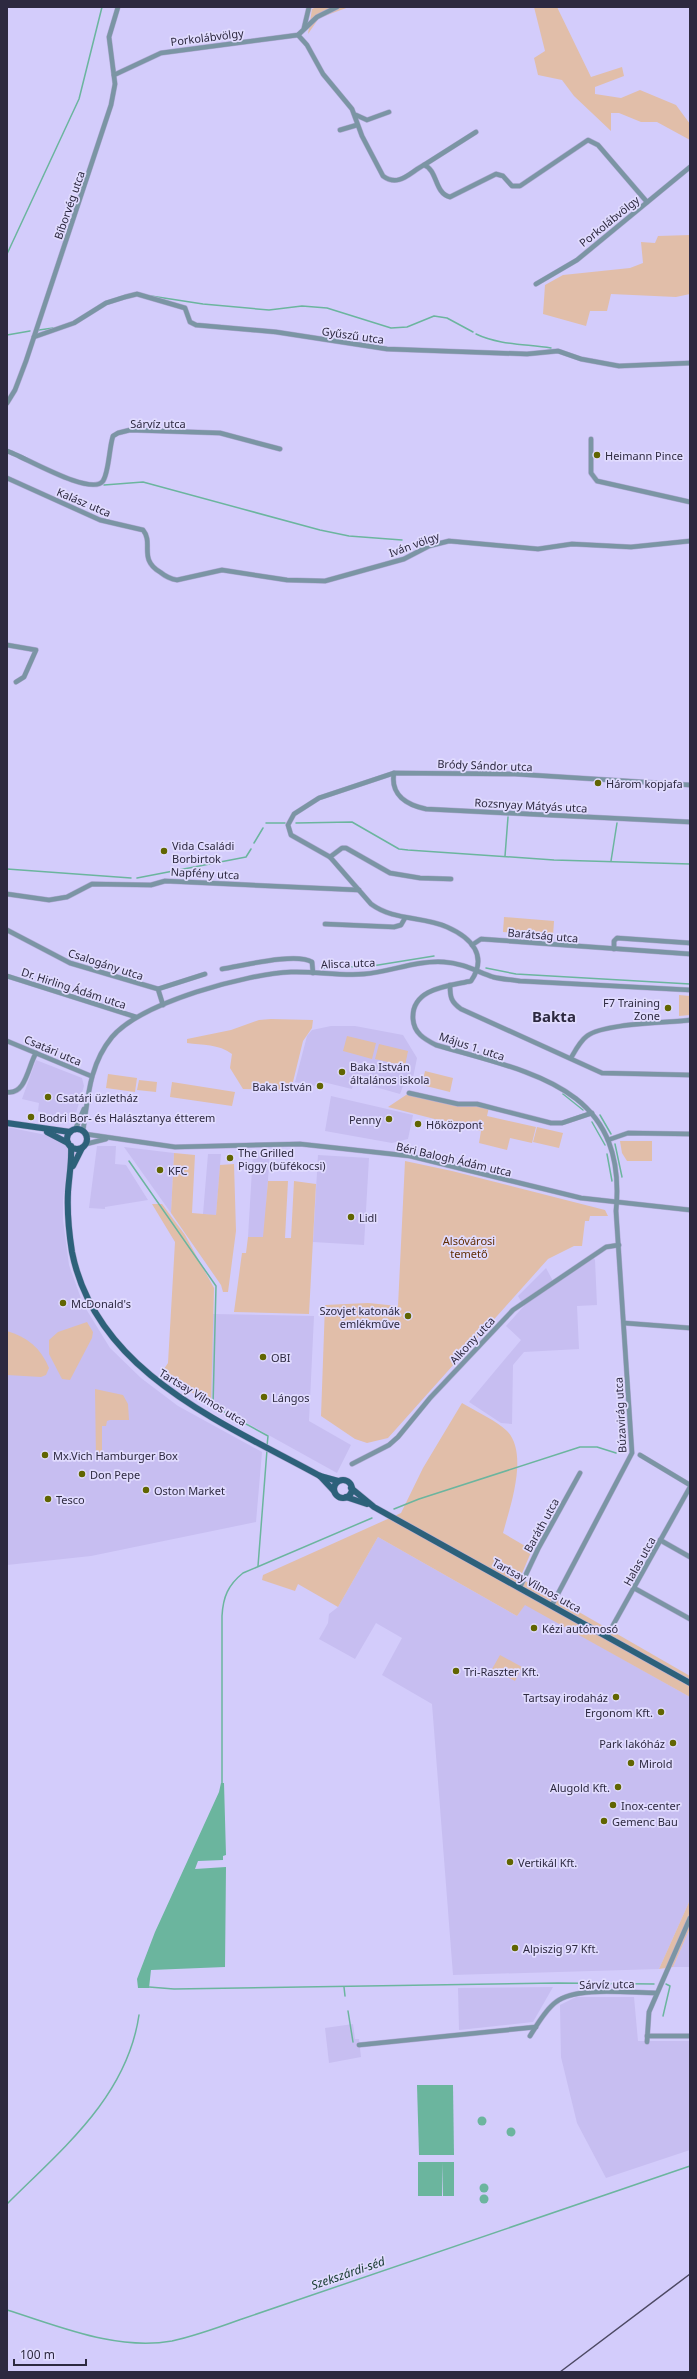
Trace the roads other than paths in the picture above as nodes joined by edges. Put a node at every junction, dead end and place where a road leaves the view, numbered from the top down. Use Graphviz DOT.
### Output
graph roads {
  1 [pos="118,7"];
  2 [pos="309,7"];
  3 [pos="337,7"];
  4 [pos="304,28"];
  5 [pos="298,35"];
  6 [pos="114,75"];
  7 [pos="389,112"];
  8 [pos="356,115"];
  9 [pos="357,125"];
  10 [pos="340,130"];
  11 [pos="476,132"];
  12 [pos="424,165"];
  13 [pos="690,167"];
  14 [pos="647,202"];
  15 [pos="536,284"];
  16 [pos="34,337"];
  17 [pos="690,363"];
  18 [pos="7,403"];
  19 [pos="590,440"];
  20 [pos="280,449"];
  21 [pos="7,451"];
  22 [pos="7,478"];
  23 [pos="690,502"];
  24 [pos="690,541"];
  25 [pos="171,579"];
  26 [pos="7,645"];
  27 [pos="16,682"];
  28 [pos="394,774"];
  29 [pos="690,785"];
  30 [pos="690,822"];
  31 [pos="330,857"];
  32 [pos="451,879"];
  33 [pos="359,890"];
  34 [pos="7,894"];
  35 [pos="405,918"];
  36 [pos="325,924"];
  37 [pos="7,930"];
  38 [pos="690,943"];
  39 [pos="472,945"];
  40 [pos="614,949"];
  41 [pos="690,954"];
  42 [pos="222,969"];
  43 [pos="478,970"];
  44 [pos="312,973"];
  45 [pos="205,974"];
  46 [pos="7,976"];
  47 [pos="450,985"];
  48 [pos="158,989"];
  49 [pos="690,990"];
  50 [pos="163,1005"];
  51 [pos="136,1018"];
  52 [pos="690,1020"];
  53 [pos="7,1041"];
  54 [pos="36,1053"];
  55 [pos="571,1058"];
  56 [pos="690,1075"];
  57 [pos="91,1076"];
  58 [pos="7,1092"];
  59 [pos="409,1093"];
  60 [pos="86,1103"];
  61 [pos="592,1113"];
  62 [pos="7,1123"];
  63 [pos="42,1130"];
  64 [pos="72,1131"];
  65 [pos="84,1132"];
  66 [pos="690,1134"];
  67 [pos="116,1138"];
  68 [pos="608,1140"];
  69 [pos="69,1144"];
  70 [pos="84,1146"];
  71 [pos="70,1173"];
  72 [pos="617,1204"];
  73 [pos="690,1210"];
  74 [pos="619,1245"];
  75 [pos="624,1323"];
  76 [pos="690,1328"];
  77 [pos="640,1455"];
  78 [pos="352,1464"];
  79 [pos="580,1473"];
  80 [pos="320,1476"];
  81 [pos="338,1481"];
  82 [pos="690,1486"];
  83 [pos="352,1488"];
  84 [pos="334,1491"];
  85 [pos="688,1496"];
  86 [pos="346,1497"];
  87 [pos="374,1507"];
  88 [pos="660,1540"];
  89 [pos="690,1557"];
  90 [pos="520,1587"];
  91 [pos="634,1588"];
  92 [pos="552,1605"];
  93 [pos="690,1619"];
  94 [pos="607,1636"];
  95 [pos="690,1683"];
  96 [pos="690,1918"];
  97 [pos="656,1993"];
  98 [pos="536,2027"];
  99 [pos="530,2036"];
  100 [pos="647,2036"];
  101 [pos="690,2036"];
  102 [pos="647,2042"];
  103 [pos="359,2045"];
  1 -- 6 [label="street, Bíborvég utca"];
  2 -- 4 [label="street"];
  3 -- 4 [label="street"];
  4 -- 5 [label="street"];
  5 -- 6 [label="street, Porkolábvölgy"];
  5 -- 8 [label="street"];
  6 -- 16 [label="street, Bíborvég utca"];
  7 -- 8 [label="street"];
  8 -- 9 [label="street"];
  9 -- 10 [label="street"];
  9 -- 12 [label="street"];
  11 -- 12 [label="street"];
  12 -- 14 [label="street"];
  13 -- 14 [label="street, Porkolábvölgy"];
  14 -- 15 [label="street, Porkolábvölgy"];
  16 -- 17 [label="street, Gyűszű utca"];
  16 -- 18 [label="street, Bíborvég utca"];
  19 -- 23 [label="street"];
  20 -- 21 [label="street, Sárvíz utca"];
  22 -- 25 [label="street, Kalász utca"];
  24 -- 25 [label="street, Iván völgy"];
  26 -- 27 [label="street"];
  28 -- 29 [label="street, Bródy Sándor utca"];
  28 -- 30 [label="street, Rozsnyay Mátyás utca"];
  28 -- 31 [label="street, Bródy Sándor utca"];
  31 -- 32 [label="street"];
  31 -- 33 [label="street"];
  33 -- 34 [label="street, Napfény utca"];
  33 -- 35 [label="street"];
  35 -- 36 [label="street"];
  35 -- 39 [label="street"];
  37 -- 48 [label="street, Csalogány utca"];
  38 -- 40 [label="street"];
  39 -- 40 [label="street, Barátság utca"];
  39 -- 43 [label="street"];
  40 -- 41 [label="street, Barátság utca"];
  42 -- 44 [label="street"];
  43 -- 44 [label="street, Alisca utca"];
  43 -- 47 [label="street, Május 1. utca"];
  43 -- 49 [label="street, Alisca utca"];
  44 -- 50 [label="street, Alisca utca"];
  45 -- 48 [label="street"];
  46 -- 51 [label="street, Dr. Hirling Ádám utca"];
  47 -- 55 [label="street"];
  47 -- 61 [label="street, Május 1. utca"];
  48 -- 50 [label="street"];
  50 -- 51 [label="street, Alisca utca"];
  51 -- 57 [label="street, Alisca utca"];
  52 -- 55 [label="street"];
  53 -- 54 [label="street, Csatári utca"];
  54 -- 57 [label="street, Csatári utca"];
  54 -- 58 [label="street"];
  55 -- 56 [label="street"];
  57 -- 60 [label="street, Alisca utca"];
  59 -- 61 [label="street"];
  60 -- 64 [label="street, Alisca utca"];
  60 -- 65 [label="street, Alisca utca"];
  61 -- 68 [label="street, Május 1. utca"];
  62 -- 63 [label="main road"];
  63 -- 64 [label="main road"];
  63 -- 69 [label="main road"];
  64 -- 65 [label="main road"];
  64 -- 69 [label="main road, Tartsay Vilmos utca"];
  65 -- 67 [label="street, Béri Balogh Ádám utca"];
  65 -- 70 [label="main road"];
  66 -- 68 [label="street"];
  67 -- 70 [label="street, Béri Balogh Ádám utca"];
  67 -- 72 [label="street, Béri Balogh Ádám utca"];
  68 -- 72 [label="street, Május 1. utca"];
  69 -- 70 [label="main road"];
  69 -- 71 [label="main road, Tartsay Vilmos utca"];
  70 -- 71 [label="main road"];
  71 -- 80 [label="main road, Tartsay Vilmos utca"];
  72 -- 73 [label="street, Béri Balogh Ádám utca"];
  72 -- 74 [label="street, Búzavirág utca"];
  74 -- 75 [label="street, Búzavirág utca"];
  74 -- 78 [label="street, Alkony utca"];
  75 -- 76 [label="street"];
  75 -- 92 [label="street, Búzavirág utca"];
  77 -- 82 [label="street"];
  79 -- 90 [label="street, Baráth utca"];
  80 -- 81 [label="main road"];
  80 -- 84 [label="main road"];
  81 -- 83 [label="main road"];
  81 -- 84 [label="main road"];
  82 -- 85 [label="street, Halas utca"];
  83 -- 86 [label="main road"];
  83 -- 87 [label="main road"];
  84 -- 86 [label="main road"];
  85 -- 88 [label="street, Halas utca"];
  86 -- 87 [label="main road"];
  87 -- 90 [label="main road, Tartsay Vilmos utca"];
  88 -- 89 [label="street"];
  88 -- 91 [label="street, Halas utca"];
  90 -- 92 [label="main road, Tartsay Vilmos utca"];
  91 -- 93 [label="street"];
  91 -- 94 [label="street, Halas utca"];
  92 -- 94 [label="main road, Tartsay Vilmos utca"];
  94 -- 95 [label="main road, Tartsay Vilmos utca"];
  96 -- 97 [label="street"];
  97 -- 98 [label="street, Sárvíz utca"];
  97 -- 100 [label="street"];
  98 -- 99 [label="street, Sárvíz utca"];
  98 -- 103 [label="street"];
  100 -- 101 [label="street"];
  100 -- 102 [label="street"];
}
